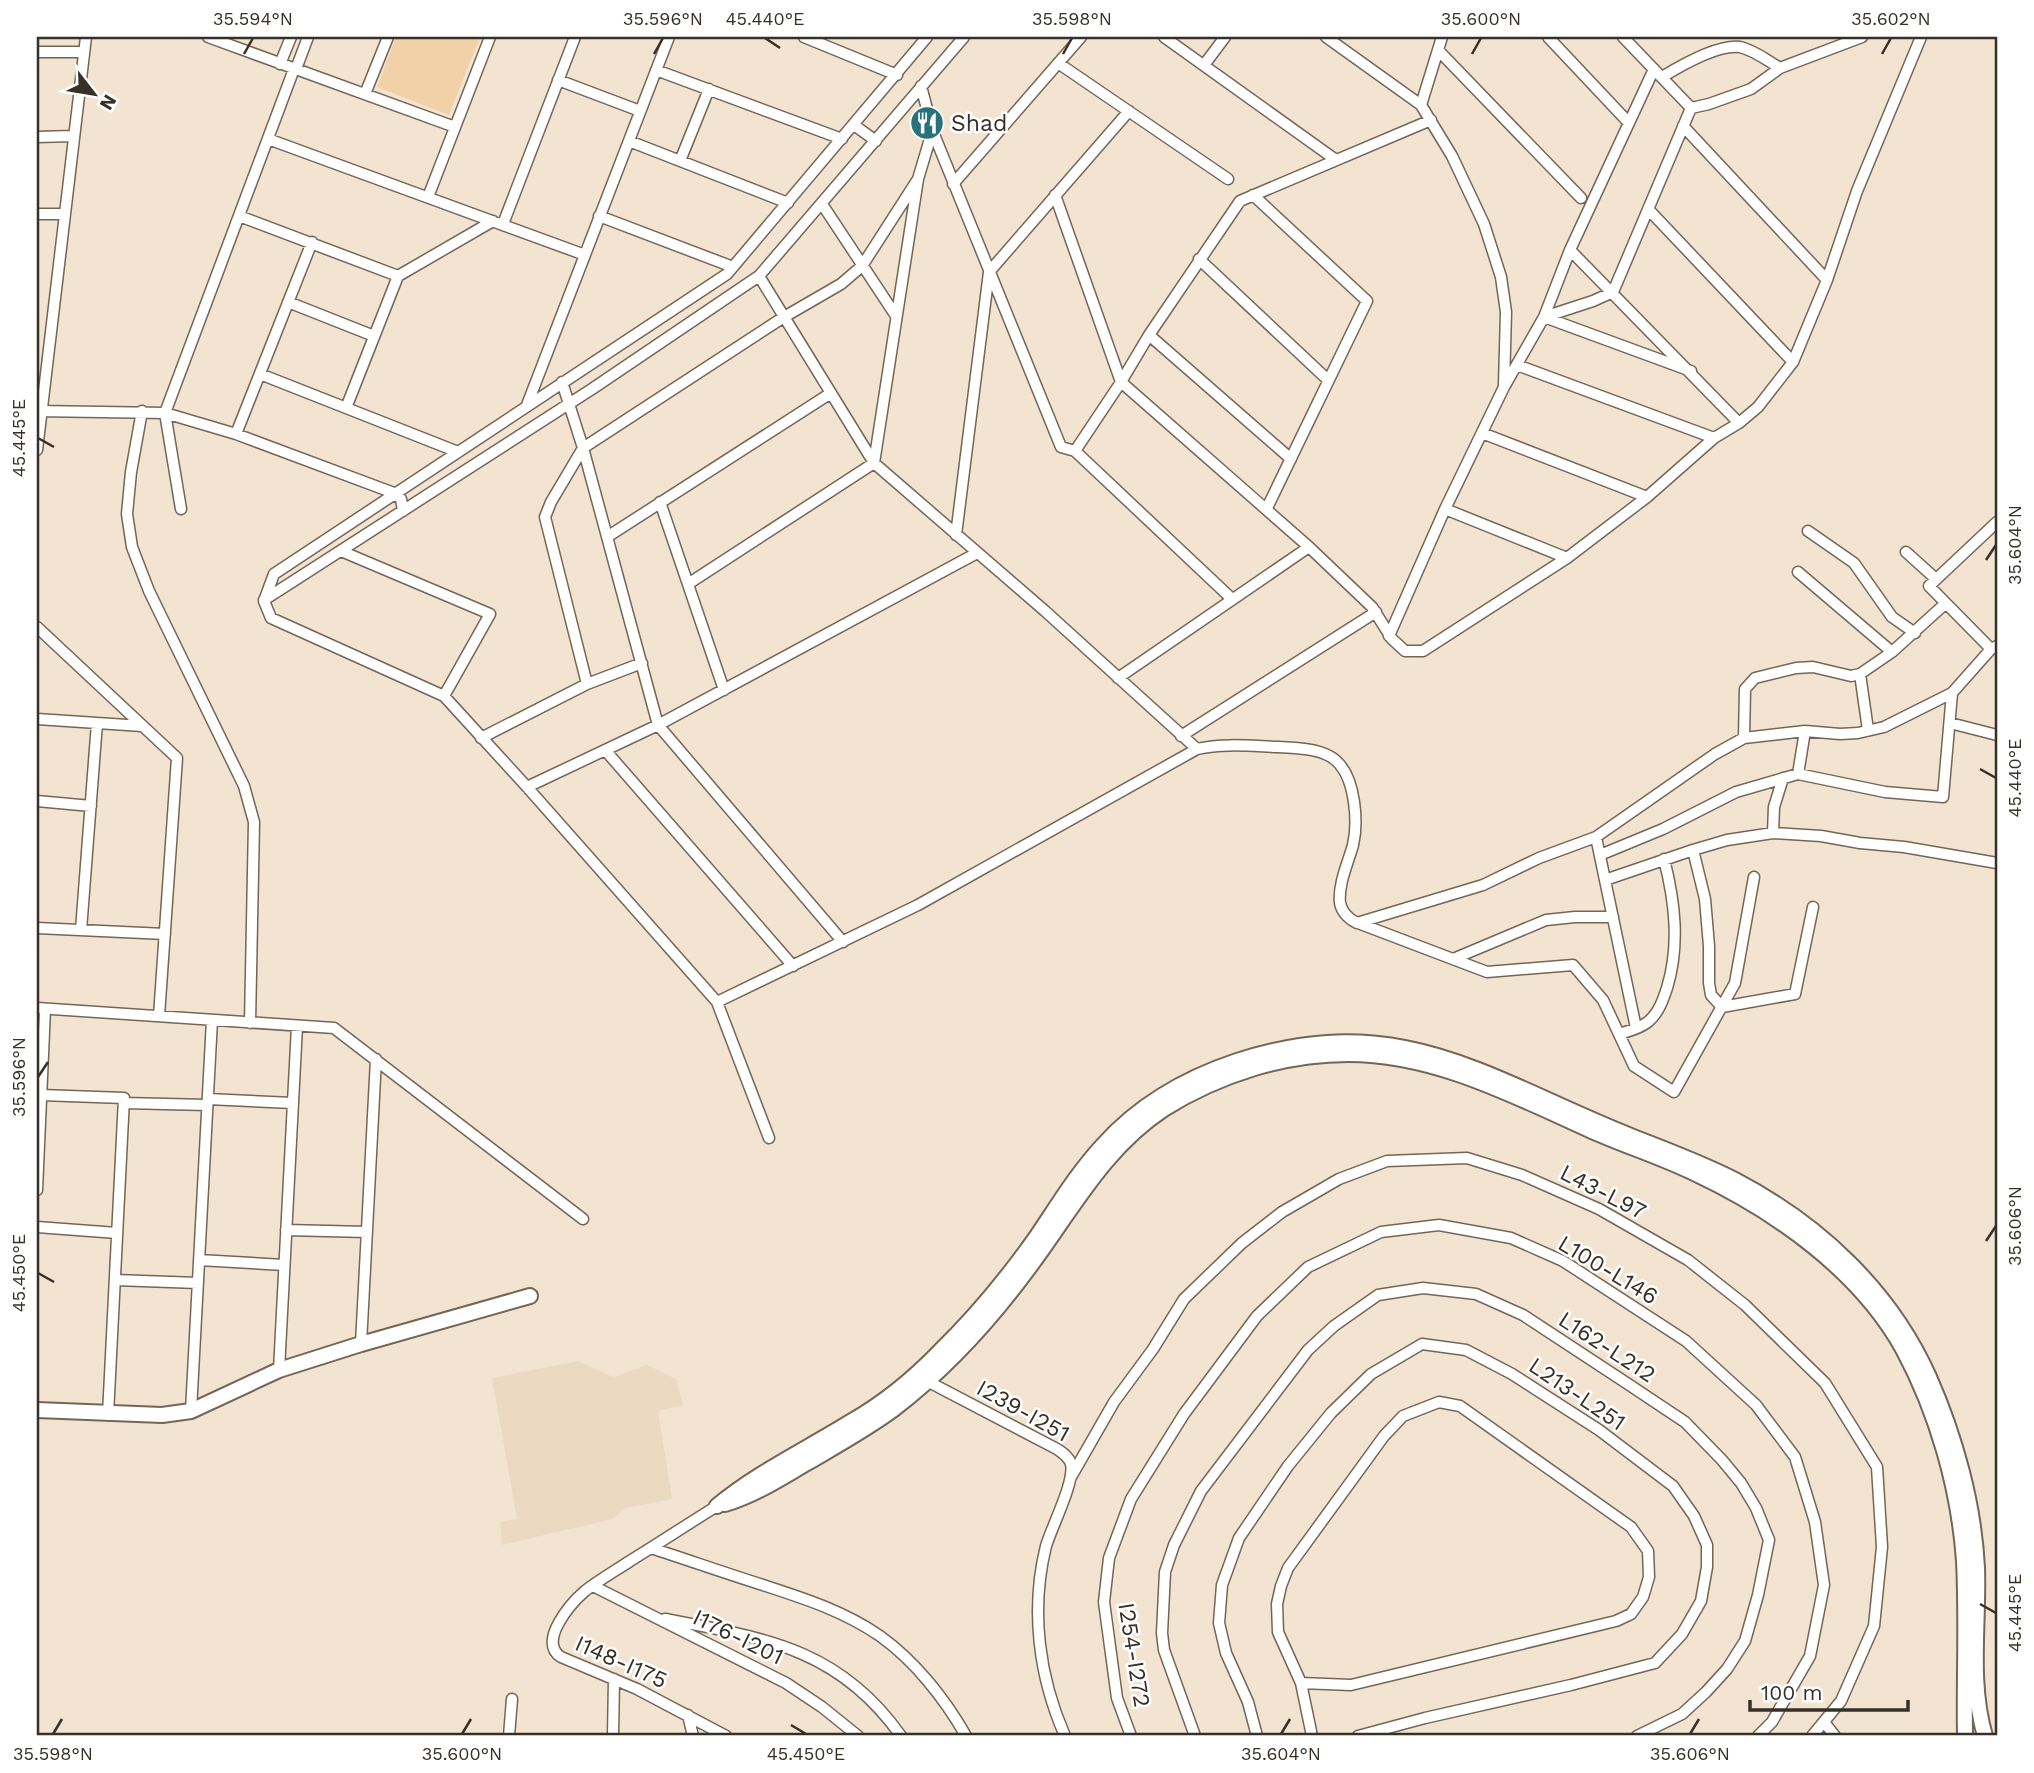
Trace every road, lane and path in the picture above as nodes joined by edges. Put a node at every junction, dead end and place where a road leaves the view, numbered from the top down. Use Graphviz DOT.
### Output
graph roads {
  1 [pos="86,37"];
  2 [pos="208,37"];
  3 [pos="291,37"];
  4 [pos="308,37"];
  5 [pos="387,37"];
  6 [pos="490,37"];
  7 [pos="574,37"];
  8 [pos="668,37"];
  9 [pos="926,37"];
  10 [pos="964,37"];
  11 [pos="1082,37"];
  12 [pos="1164,37"];
  13 [pos="1226,37"];
  14 [pos="1326,37"];
  15 [pos="1442,37"];
  16 [pos="1548,37"];
  17 [pos="1623,37"];
  18 [pos="1862,37"];
  19 [pos="1921,37"];
  20 [pos="808,38"];
  21 [pos="1438,50"];
  22 [pos="37,52"];
  23 [pos="83,52"];
  24 [pos="281,64"];
  25 [pos="1058,64"];
  26 [pos="1204,65"];
  27 [pos="1780,68"];
  28 [pos="295,69"];
  29 [pos="656,70"];
  30 [pos="1658,73"];
  31 [pos="897,75"];
  32 [pos="558,80"];
  33 [pos="921,86"];
  34 [pos="709,89"];
  35 [pos="365,94"];
  36 [pos="1422,105"];
  37 [pos="1691,108"];
  38 [pos="640,111"];
  39 [pos="1129,111"];
  40 [pos="1431,120"];
  41 [pos="1629,123"];
  42 [pos="854,125"];
  43 [pos="455,127"];
  44 [pos="1683,127"];
  45 [pos="933,132"];
  46 [pos="37,136"];
  47 [pos="73,136"];
  48 [pos="268,139"];
  49 [pos="842,139"];
  50 [pos="629,141"];
  51 [pos="876,141"];
  52 [pos="1336,160"];
  53 [pos="680,161"];
  54 [pos="918,178"];
  55 [pos="1228,179"];
  56 [pos="953,184"];
  57 [pos="1055,195"];
  58 [pos="1253,195"];
  59 [pos="428,197"];
  60 [pos="1581,198"];
  61 [pos="788,202"];
  62 [pos="822,204"];
  63 [pos="1648,209"];
  64 [pos="37,214"];
  65 [pos="64,214"];
  66 [pos="239,216"];
  67 [pos="599,216"];
  68 [pos="498,223"];
  69 [pos="312,242"];
  70 [pos="1570,250"];
  71 [pos="585,255"];
  72 [pos="1199,260"];
  73 [pos="862,266"];
  74 [pos="733,267"];
  75 [pos="989,272"];
  76 [pos="398,276"];
  77 [pos="759,276"];
  78 [pos="1827,280"];
  79 [pos="1613,292"];
  80 [pos="288,302"];
  81 [pos="896,316"];
  82 [pos="785,317"];
  83 [pos="1544,317"];
  84 [pos="1149,335"];
  85 [pos="374,336"];
  86 [pos="1793,362"];
  87 [pos="1517,365"];
  88 [pos="1691,371"];
  89 [pos="260,374"];
  90 [pos="1328,380"];
  91 [pos="562,382"];
  92 [pos="1121,382"];
  93 [pos="1504,387"];
  94 [pos="831,393"];
  95 [pos="570,403"];
  96 [pos="527,406"];
  97 [pos="345,408"];
  98 [pos="39,411"];
  99 [pos="142,411"];
  100 [pos="165,413"];
  101 [pos="1739,423"];
  102 [pos="1482,433"];
  103 [pos="236,434"];
  104 [pos="1714,438"];
  105 [pos="37,443"];
  106 [pos="583,448"];
  107 [pos="37,450"];
  108 [pos="1076,451"];
  109 [pos="458,452"];
  110 [pos="1291,459"];
  111 [pos="874,463"];
  112 [pos="394,493"];
  113 [pos="1647,497"];
  114 [pos="660,502"];
  115 [pos="1267,508"];
  116 [pos="181,509"];
  117 [pos="1445,509"];
  118 [pos="403,511"];
  119 [pos="1997,522"];
  120 [pos="1808,531"];
  121 [pos="957,536"];
  122 [pos="607,537"];
  123 [pos="1309,547"];
  124 [pos="341,551"];
  125 [pos="1906,552"];
  126 [pos="978,553"];
  127 [pos="1567,558"];
  128 [pos="1798,572"];
  129 [pos="1936,579"];
  130 [pos="688,584"];
  131 [pos="1232,599"];
  132 [pos="264,601"];
  133 [pos="1946,603"];
  134 [pos="1376,612"];
  135 [pos="37,627"];
  136 [pos="1915,633"];
  137 [pos="1389,635"];
  138 [pos="1994,647"];
  139 [pos="1892,652"];
  140 [pos="642,663"];
  141 [pos="1860,674"];
  142 [pos="1118,678"];
  143 [pos="587,684"];
  144 [pos="723,690"];
  145 [pos="1952,693"];
  146 [pos="444,696"];
  147 [pos="37,719"];
  148 [pos="97,723"];
  149 [pos="1950,723"];
  150 [pos="658,725"];
  151 [pos="143,726"];
  152 [pos="1868,730"];
  153 [pos="1805,731"];
  154 [pos="1997,734"];
  155 [pos="1181,736"];
  156 [pos="481,738"];
  157 [pos="1744,738"];
  158 [pos="1197,749"];
  159 [pos="605,750"];
  160 [pos="1798,774"];
  161 [pos="1783,778"];
  162 [pos="527,787"];
  163 [pos="37,801"];
  164 [pos="91,806"];
  165 [pos="1773,833"];
  166 [pos="1596,837"];
  167 [pos="1693,850"];
  168 [pos="1600,855"];
  169 [pos="1664,859"];
  170 [pos="1997,863"];
  171 [pos="1754,877"];
  172 [pos="1605,880"];
  173 [pos="1813,907"];
  174 [pos="1613,918"];
  175 [pos="1357,923"];
  176 [pos="37,928"];
  177 [pos="81,930"];
  178 [pos="165,934"];
  179 [pos="843,942"];
  180 [pos="1453,960"];
  181 [pos="793,966"];
  182 [pos="717,1002"];
  183 [pos="1722,1007"];
  184 [pos="41,1009"];
  185 [pos="159,1016"];
  186 [pos="212,1020"];
  187 [pos="250,1023"];
  188 [pos="297,1026"];
  189 [pos="1636,1028"];
  190 [pos="1619,1034"];
  191 [pos="376,1059"];
  192 [pos="41,1095"];
  193 [pos="207,1102"];
  194 [pos="124,1103"];
  195 [pos="293,1103"];
  196 [pos="769,1138"];
  197 [pos="37,1175"];
  198 [pos="37,1190"];
  199 [pos="583,1219"];
  200 [pos="37,1227"];
  201 [pos="286,1230"];
  202 [pos="367,1231"];
  203 [pos="117,1233"];
  204 [pos="199,1260"];
  205 [pos="284,1265"];
  206 [pos="115,1280"];
  207 [pos="198,1283"];
  208 [pos="530,1296"];
  209 [pos="361,1344"];
  210 [pos="279,1370"];
  211 [pos="922,1377"];
  212 [pos="37,1410"];
  213 [pos="191,1411"];
  214 [pos="108,1415"];
  215 [pos="1071,1477"];
  216 [pos="1131,1499"];
  217 [pos="717,1506"];
  218 [pos="651,1548"];
  219 [pos="593,1586"];
  220 [pos="1971,1607"];
  221 [pos="652,1617"];
  222 [pos="614,1679"];
  223 [pos="1301,1683"];
  224 [pos="512,1699"];
  225 [pos="688,1715"];
  226 [pos="1824,1722"];
  227 [pos="509,1736"];
  228 [pos="613,1736"];
  229 [pos="693,1736"];
  230 [pos="726,1736"];
  231 [pos="858,1736"];
  232 [pos="901,1736"];
  233 [pos="966,1736"];
  234 [pos="1065,1736"];
  235 [pos="1131,1736"];
  236 [pos="1195,1736"];
  237 [pos="1257,1736"];
  238 [pos="1312,1736"];
  239 [pos="1358,1736"];
  240 [pos="1637,1736"];
  241 [pos="1758,1736"];
  242 [pos="1812,1736"];
  243 [pos="1835,1736"];
  244 [pos="1965,1736"];
  245 [pos="1985,1736"];
  1 -- 23 [label="street"];
  2 -- 24 [label="street"];
  3 -- 24 [label="street"];
  4 -- 28 [label="street"];
  5 -- 35 [label="street"];
  6 -- 43 [label="street"];
  7 -- 32 [label="street"];
  8 -- 29 [label="street"];
  9 -- 31 [label="street"];
  10 -- 33 [label="street"];
  11 -- 25 [label="street"];
  12 -- 26 [label="street"];
  13 -- 26 [label="street"];
  14 -- 36 [label="street"];
  15 -- 21 [label="street"];
  16 -- 41 [label="street"];
  17 -- 30 [label="street"];
  18 -- 27 [label="street"];
  19 -- 78 [label="street"];
  20 -- 31 [label="street"];
  21 -- 36 [label="street"];
  21 -- 60 [label="street"];
  22 -- 23 [label="street"];
  23 -- 47 [label="street"];
  24 -- 28 [label="street"];
  25 -- 39 [label="street"];
  25 -- 56 [label="street"];
  26 -- 52 [label="street"];
  27 -- 30 [label="street"];
  27 -- 37 [label="street"];
  28 -- 35 [label="street"];
  28 -- 48 [label="street"];
  29 -- 34 [label="street"];
  29 -- 38 [label="street"];
  30 -- 37 [label="street"];
  30 -- 41 [label="street"];
  31 -- 42 [label="street"];
  32 -- 38 [label="street"];
  32 -- 68 [label="street"];
  33 -- 45 [label="street"];
  33 -- 51 [label="street"];
  34 -- 49 [label="street"];
  34 -- 53 [label="street"];
  35 -- 43 [label="street"];
  36 -- 40 [label="street"];
  37 -- 44 [label="street"];
  38 -- 50 [label="street"];
  39 -- 55 [label="street"];
  39 -- 57 [label="street"];
  40 -- 52 [label="street"];
  40 -- 93 [label="street"];
  41 -- 70 [label="street"];
  42 -- 49 [label="street"];
  42 -- 51 [label="street"];
  43 -- 59 [label="street"];
  44 -- 63 [label="street"];
  44 -- 78 [label="street"];
  45 -- 54 [label="street"];
  45 -- 56 [label="street"];
  46 -- 47 [label="street"];
  47 -- 65 [label="street"];
  48 -- 59 [label="street"];
  48 -- 66 [label="street"];
  49 -- 61 [label="street"];
  50 -- 53 [label="street"];
  50 -- 67 [label="street"];
  51 -- 62 [label="street"];
  52 -- 58 [label="street"];
  53 -- 61 [label="street"];
  54 -- 73 [label="street"];
  54 -- 81 [label="street"];
  56 -- 75 [label="street"];
  57 -- 75 [label="street"];
  57 -- 92 [label="street"];
  58 -- 72 [label="street"];
  58 -- 90 [label="street"];
  59 -- 68 [label="street"];
  61 -- 74 [label="street"];
  62 -- 73 [label="street"];
  62 -- 77 [label="street"];
  63 -- 79 [label="street"];
  63 -- 86 [label="street"];
  64 -- 65 [label="street"];
  65 -- 98 [label="street"];
  66 -- 69 [label="street"];
  66 -- 100 [label="street"];
  67 -- 71 [label="street"];
  67 -- 74 [label="street"];
  68 -- 71 [label="street"];
  68 -- 76 [label="street"];
  69 -- 76 [label="street"];
  69 -- 80 [label="street"];
  70 -- 79 [label="street"];
  70 -- 83 [label="street"];
  71 -- 96 [label="street"];
  72 -- 84 [label="street"];
  72 -- 90 [label="street"];
  73 -- 81 [label="street"];
  73 -- 82 [label="street"];
  74 -- 91 [label="street"];
  75 -- 108 [label="street"];
  75 -- 121 [label="street"];
  76 -- 85 [label="street"];
  77 -- 82 [label="street"];
  77 -- 95 [label="street"];
  78 -- 86 [label="street"];
  79 -- 83 [label="street"];
  79 -- 88 [label="street"];
  80 -- 85 [label="street"];
  80 -- 89 [label="street"];
  81 -- 111 [label="street"];
  82 -- 94 [label="street"];
  82 -- 106 [label="street"];
  83 -- 87 [label="street"];
  83 -- 88 [label="street"];
  84 -- 92 [label="street"];
  84 -- 110 [label="street"];
  85 -- 97 [label="street"];
  86 -- 101 [label="street"];
  87 -- 93 [label="street"];
  87 -- 104 [label="street"];
  88 -- 101 [label="street"];
  89 -- 97 [label="street"];
  89 -- 103 [label="street"];
  90 -- 110 [label="street"];
  91 -- 95 [label="street"];
  91 -- 96 [label="street"];
  92 -- 108 [label="street"];
  92 -- 115 [label="street"];
  93 -- 102 [label="street"];
  94 -- 111 [label="street"];
  94 -- 114 [label="street"];
  95 -- 106 [label="street"];
  95 -- 118 [label="street"];
  96 -- 109 [label="street"];
  97 -- 109 [label="street"];
  98 -- 99 [label="street"];
  98 -- 105 [label="street"];
  99 -- 100 [label="street"];
  99 -- 187 [label="street"];
  100 -- 103 [label="street"];
  100 -- 116 [label="street"];
  101 -- 104 [label="street"];
  102 -- 113 [label="street"];
  102 -- 117 [label="street"];
  103 -- 112 [label="street"];
  104 -- 113 [label="street"];
  105 -- 107 [label="street"];
  106 -- 122 [label="street"];
  106 -- 143 [label="street"];
  108 -- 131 [label="street"];
  109 -- 112 [label="street"];
  110 -- 115 [label="street"];
  111 -- 121 [label="street"];
  111 -- 130 [label="street"];
  112 -- 118 [label="street"];
  112 -- 132 [label="street"];
  113 -- 127 [label="street"];
  114 -- 122 [label="street"];
  114 -- 130 [label="street"];
  115 -- 123 [label="street"];
  117 -- 127 [label="street"];
  117 -- 137 [label="street"];
  118 -- 124 [label="street"];
  119 -- 129 [label="street"];
  120 -- 136 [label="street"];
  121 -- 126 [label="street"];
  122 -- 140 [label="street"];
  123 -- 131 [label="street"];
  123 -- 134 [label="street"];
  124 -- 132 [label="street"];
  124 -- 146 [label="street"];
  125 -- 129 [label="street"];
  126 -- 142 [label="street"];
  126 -- 144 [label="street"];
  127 -- 137 [label="street"];
  128 -- 139 [label="street"];
  129 -- 133 [label="street"];
  130 -- 144 [label="street"];
  131 -- 142 [label="street"];
  132 -- 146 [label="street"];
  133 -- 136 [label="street"];
  133 -- 138 [label="street"];
  134 -- 137 [label="street"];
  134 -- 155 [label="street"];
  135 -- 151 [label="street"];
  136 -- 139 [label="street"];
  138 -- 145 [label="street"];
  139 -- 141 [label="street"];
  140 -- 143 [label="street"];
  140 -- 150 [label="street"];
  141 -- 152 [label="street"];
  141 -- 157 [label="street"];
  142 -- 155 [label="street"];
  143 -- 156 [label="street"];
  144 -- 150 [label="street"];
  145 -- 149 [label="street"];
  145 -- 152 [label="street"];
  146 -- 156 [label="street"];
  147 -- 148 [label="street"];
  148 -- 151 [label="street"];
  148 -- 164 [label="street"];
  149 -- 154 [label="street"];
  149 -- 160 [label="street"];
  150 -- 159 [label="street"];
  150 -- 179 [label="street"];
  151 -- 178 [label="street"];
  152 -- 153 [label="street"];
  153 -- 157 [label="street"];
  153 -- 160 [label="street"];
  155 -- 158 [label="street"];
  156 -- 162 [label="street"];
  157 -- 166 [label="street"];
  158 -- 175 [label="street"];
  158 -- 179 [label="street"];
  159 -- 162 [label="street"];
  159 -- 181 [label="street"];
  160 -- 161 [label="street"];
  161 -- 165 [label="street"];
  161 -- 168 [label="street"];
  162 -- 182 [label="street"];
  163 -- 164 [label="street"];
  164 -- 177 [label="street"];
  165 -- 167 [label="street"];
  165 -- 170 [label="street"];
  166 -- 168 [label="street"];
  166 -- 175 [label="street"];
  167 -- 169 [label="street"];
  167 -- 183 [label="street"];
  168 -- 172 [label="street"];
  169 -- 172 [label="street"];
  169 -- 189 [label="street"];
  171 -- 183 [label="street"];
  172 -- 174 [label="street"];
  173 -- 183 [label="street"];
  174 -- 180 [label="street"];
  174 -- 189 [label="street"];
  175 -- 180 [label="street"];
  176 -- 177 [label="street"];
  177 -- 178 [label="street"];
  178 -- 185 [label="street"];
  179 -- 181 [label="street"];
  180 -- 190 [label="street"];
  181 -- 182 [label="street"];
  182 -- 196 [label="street"];
  183 -- 190 [label="street"];
  184 -- 185 [label="street"];
  184 -- 192 [label="street"];
  185 -- 186 [label="street"];
  186 -- 187 [label="street"];
  186 -- 193 [label="street"];
  187 -- 188 [label="street"];
  188 -- 191 [label="street"];
  188 -- 195 [label="street"];
  189 -- 190 [label="street"];
  191 -- 199 [label="street"];
  191 -- 202 [label="street"];
  192 -- 194 [label="street"];
  192 -- 197 [label="street"];
  193 -- 194 [label="street"];
  193 -- 195 [label="street"];
  193 -- 204 [label="street"];
  194 -- 203 [label="street"];
  195 -- 201 [label="street"];
  197 -- 198 [label="street"];
  200 -- 203 [label="street"];
  201 -- 202 [label="street"];
  201 -- 205 [label="street"];
  202 -- 209 [label="street"];
  203 -- 206 [label="street"];
  204 -- 205 [label="street"];
  204 -- 207 [label="street"];
  205 -- 210 [label="street"];
  206 -- 207 [label="street"];
  206 -- 214 [label="street"];
  207 -- 213 [label="street"];
  208 -- 209 [label="street"];
  209 -- 210 [label="street"];
  210 -- 213 [label="street"];
  211 -- 215 [label="street, I239-I251"];
  211 -- 217 [label="street"];
  211 -- 220 [label="street"];
  212 -- 214 [label="street"];
  213 -- 214 [label="street"];
  215 -- 226 [label="street, L43-L97"];
  215 -- 234 [label="street, I239-I251"];
  216 -- 235 [label="street, I254-I272"];
  216 -- 241 [label="street, L100-L146"];
  217 -- 218 [label="street, I148-I175"];
  218 -- 219 [label="street, I148-I175"];
  218 -- 233 [label="street"];
  219 -- 221 [label="street, I176-I201"];
  219 -- 222 [label="street, I148-I175"];
  220 -- 244 [label="street"];
  220 -- 245 [label="street"];
  221 -- 231 [label="street, I176-I201"];
  221 -- 232 [label="street"];
  222 -- 225 [label="street, I148-I175"];
  222 -- 228 [label="street"];
  223 -- 223 [label="street"];
  223 -- 238 [label="street"];
  224 -- 227 [label="street"];
  225 -- 229 [label="street"];
  225 -- 230 [label="street, I148-I175"];
  226 -- 242 [label="street, L43-L97"];
  226 -- 243 [label="street"];
  236 -- 240 [label="street, L162-L212"];
  237 -- 239 [label="street, L213-L251"];
}
